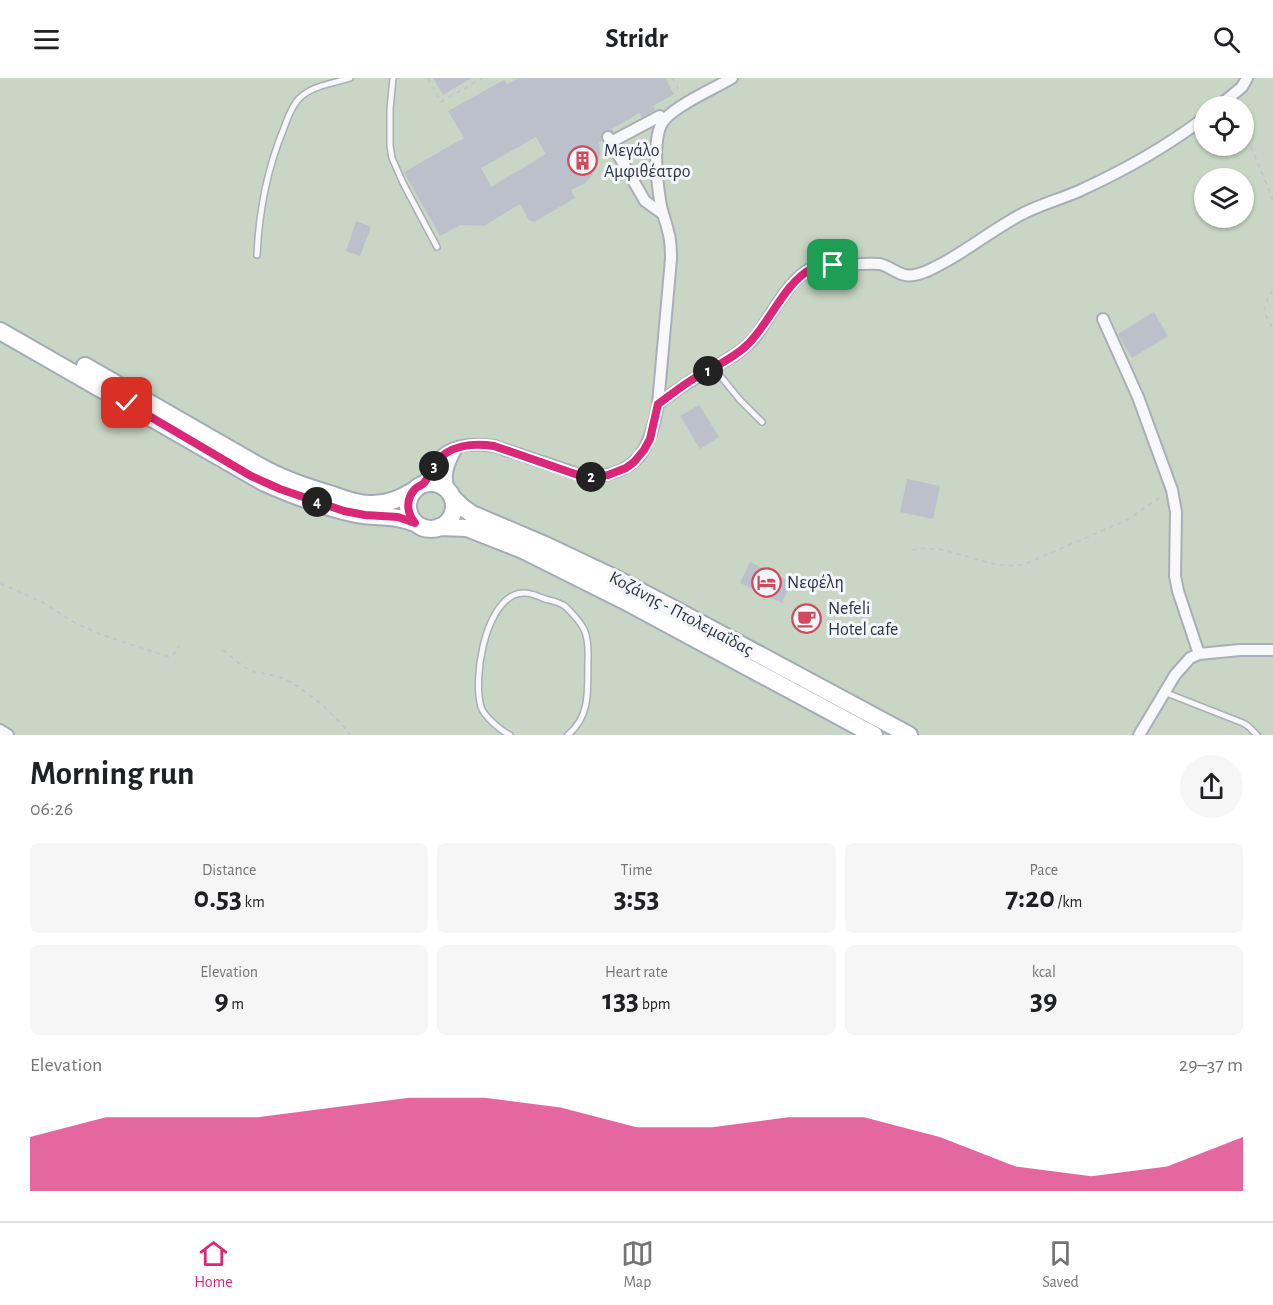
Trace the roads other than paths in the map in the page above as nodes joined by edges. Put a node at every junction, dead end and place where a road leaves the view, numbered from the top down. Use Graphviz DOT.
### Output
graph roads {
  1 [pos="350,78"];
  2 [pos="393,78"];
  3 [pos="732,78"];
  4 [pos="1246,78"];
  5 [pos="1231,96"];
  6 [pos="663,121"];
  7 [pos="1194,126"];
  8 [pos="663,214"];
  9 [pos="437,247"];
  10 [pos="257,255"];
  11 [pos="0,318"];
  12 [pos="1103,320"];
  13 [pos="0,331"];
  14 [pos="714,368"];
  15 [pos="658,404"];
  16 [pos="762,422"];
  17 [pos="457,448"];
  18 [pos="418,487"];
  19 [pos="450,494"];
  20 [pos="415,523"];
  21 [pos="439,527"];
  22 [pos="1273,650"];
  23 [pos="1199,654"];
  24 [pos="1164,692"];
  25 [pos="0,730"];
  26 [pos="9,735"];
  27 [pos="510,735"];
  28 [pos="568,735"];
  29 [pos="874,735"];
  30 [pos="909,735"];
  31 [pos="1139,735"];
  32 [pos="1257,735"];
  1 -- 10 [label="lane"];
  2 -- 9 [label="lane"];
  3 -- 6 [label="street"];
  4 -- 5 [label="street"];
  6 -- 8 [label="street"];
  6 -- 8 [label="street"];
  7 -- 14 [label="street"];
  8 -- 15 [label="street"];
  11 -- 18 [label="main road"];
  12 -- 23 [label="street"];
  13 -- 20 [label="main road"];
  14 -- 15 [label="street"];
  14 -- 16 [label="lane"];
  15 -- 17 [label="street"];
  17 -- 18 [label="street"];
  17 -- 19 [label="street"];
  18 -- 19 [label="main road"];
  18 -- 20 [label="main road"];
  19 -- 21 [label="main road"];
  19 -- 30 [label="main road, Κοζάνης - Πτολεμαΐδας"];
  20 -- 21 [label="main road"];
  21 -- 29 [label="main road, Κοζάνης - Πτολεμαΐδας"];
  22 -- 23 [label="street"];
  23 -- 24 [label="street"];
  24 -- 31 [label="street"];
  24 -- 32 [label="lane"];
  25 -- 26 [label="street"];
  27 -- 28 [label="lane"];
}
